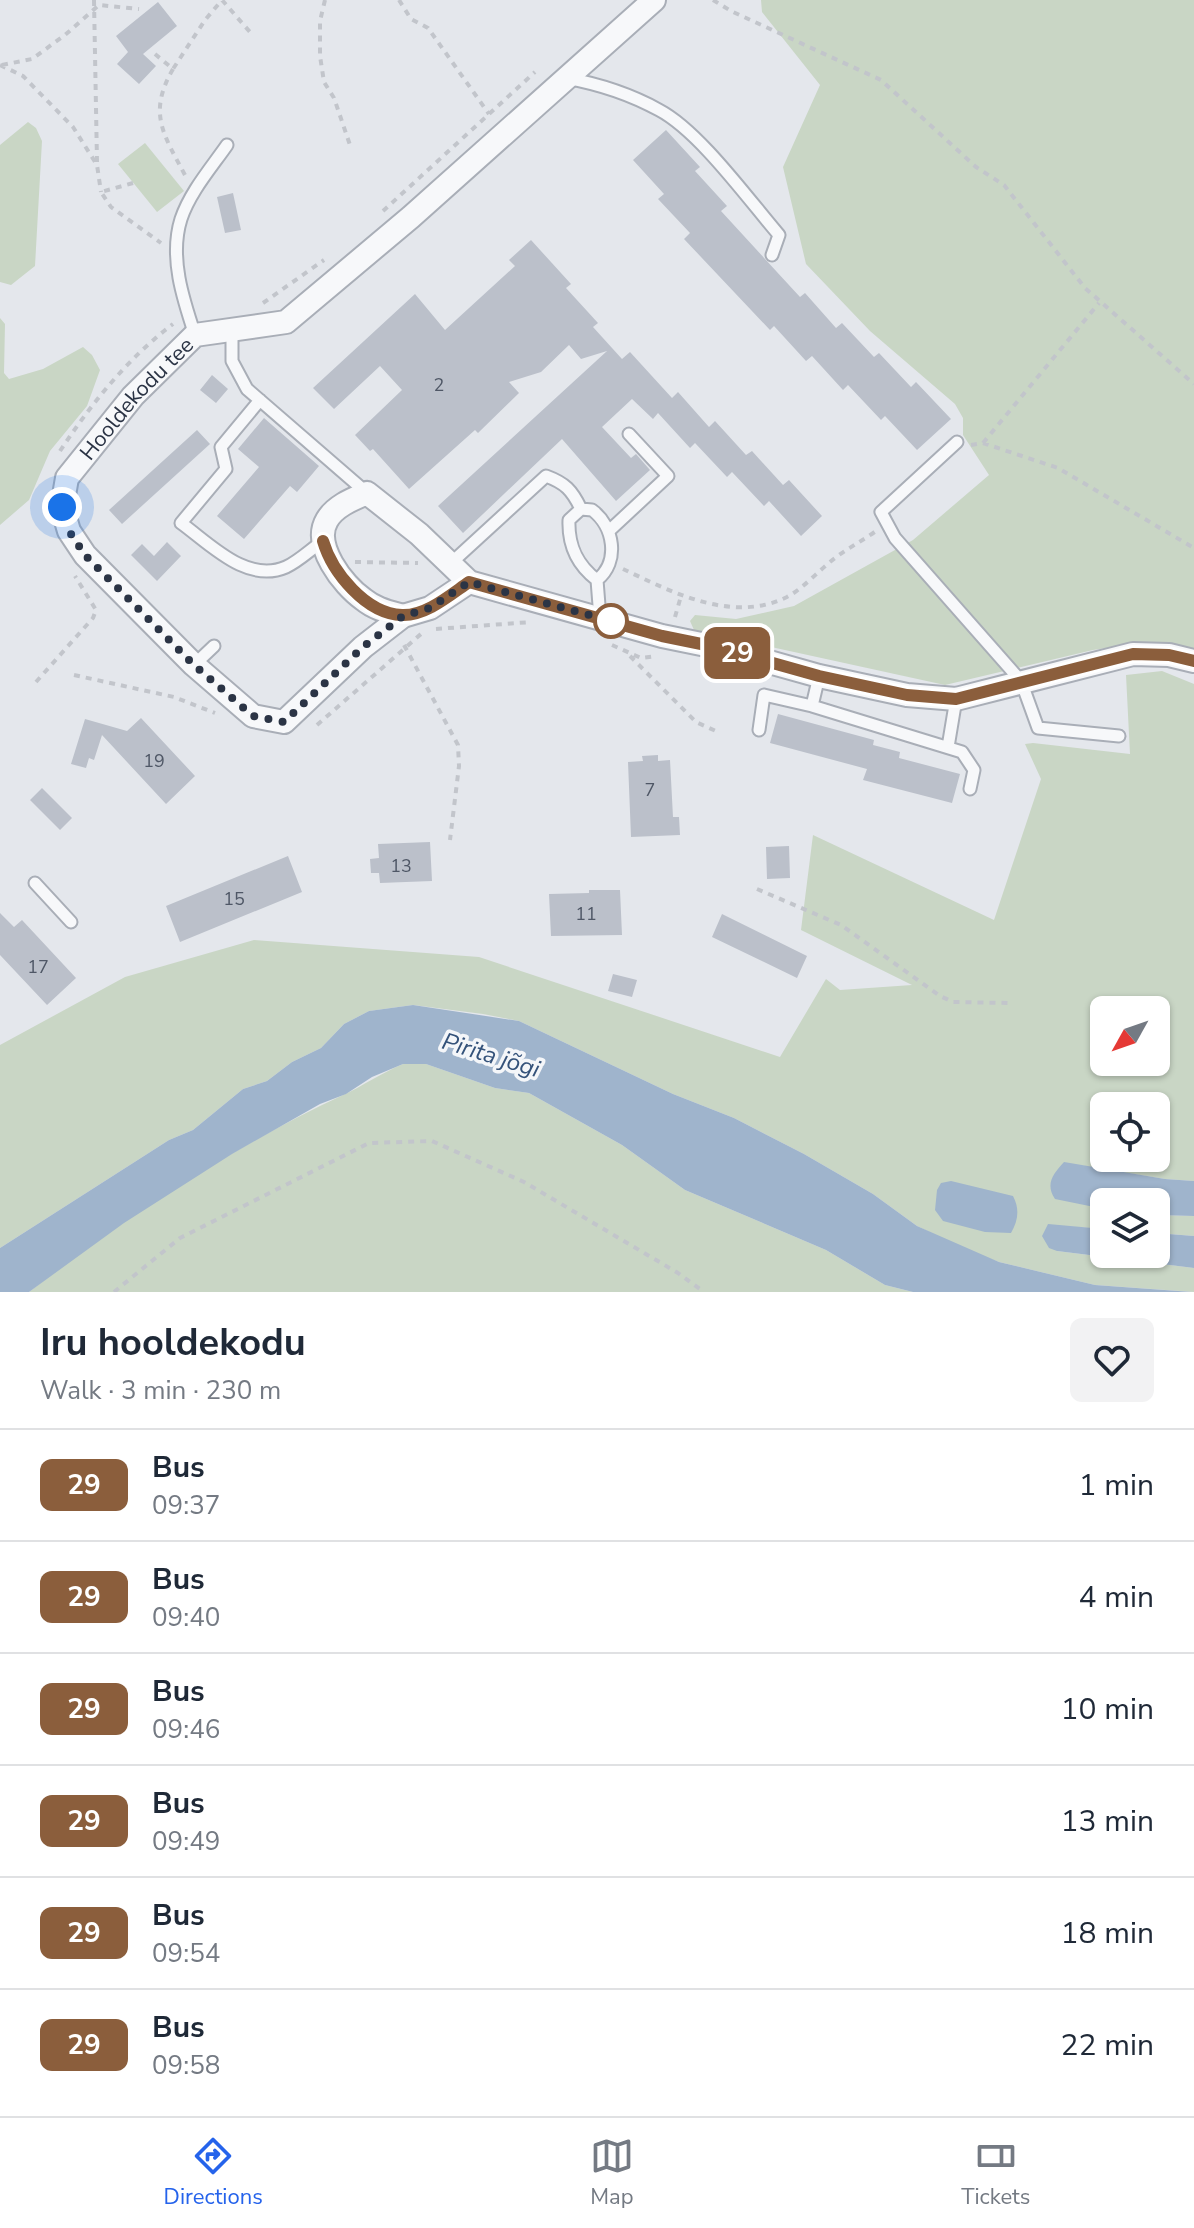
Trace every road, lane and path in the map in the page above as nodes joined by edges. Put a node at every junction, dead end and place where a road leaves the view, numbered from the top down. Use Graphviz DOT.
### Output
graph roads {
  1 [pos="94,0"];
  2 [pos="222,0"];
  3 [pos="325,0"];
  4 [pos="399,0"];
  5 [pos="654,0"];
  6 [pos="713,0"];
  7 [pos="94,8"];
  8 [pos="139,9"];
  9 [pos="250,32"];
  10 [pos="155,54"];
  11 [pos="0,65"];
  12 [pos="173,69"];
  13 [pos="565,78"];
  14 [pos="489,114"];
  15 [pos="227,145"];
  16 [pos="351,148"];
  17 [pos="97,165"];
  18 [pos="133,183"];
  19 [pos="101,192"];
  20 [pos="194,192"];
  21 [pos="772,255"];
  22 [pos="177,259"];
  23 [pos="1099,302"];
  24 [pos="232,330"];
  25 [pos="195,335"];
  26 [pos="1194,384"];
  27 [pos="260,400"];
  28 [pos="629,434"];
  29 [pos="957,442"];
  30 [pos="983,443"];
  31 [pos="367,493"];
  32 [pos="581,509"];
  33 [pos="610,530"];
  34 [pos="326,551"];
  35 [pos="450,564"];
  36 [pos="597,580"];
  37 [pos="469,582"];
  38 [pos="403,616"];
  39 [pos="600,618"];
  40 [pos="531,622"];
  41 [pos="214,646"];
  42 [pos="405,647"];
  43 [pos="629,654"];
  44 [pos="1194,661"];
  45 [pos="194,665"];
  46 [pos="74,675"];
  47 [pos="819,676"];
  48 [pos="1021,681"];
  49 [pos="956,699"];
  50 [pos="812,706"];
  51 [pos="218,715"];
  52 [pos="317,725"];
  53 [pos="759,730"];
  54 [pos="718,732"];
  55 [pos="1119,736"];
  56 [pos="948,747"];
  57 [pos="970,789"];
  58 [pos="450,840"];
  59 [pos="35,883"];
  60 [pos="757,889"];
  61 [pos="71,922"];
  62 [pos="1011,1003"];
  63 [pos="114,1292"];
  64 [pos="704,1292"];
  1 -- 7 [label="path"];
  2 -- 9 [label="path"];
  2 -- 12 [label="path"];
  3 -- 16 [label="path"];
  4 -- 14 [label="path"];
  5 -- 13 [label="street, Hooldekodu tee"];
  6 -- 23 [label="path"];
  7 -- 8 [label="path"];
  7 -- 11 [label="path"];
  7 -- 17 [label="path"];
  10 -- 12 [label="path"];
  11 -- 17 [label="path"];
  12 -- 20 [label="path"];
  13 -- 21 [label="lane"];
  13 -- 24 [label="street, Hooldekodu tee"];
  15 -- 20 [label="lane"];
  17 -- 19 [label="path"];
  18 -- 19 [label="path"];
  19 -- 22 [label="path"];
  20 -- 22 [label="lane"];
  22 -- 25 [label="lane"];
  23 -- 26 [label="path"];
  23 -- 30 [label="path"];
  24 -- 25 [label="street, Hooldekodu tee"];
  24 -- 27 [label="lane"];
  25 -- 45 [label="street, Hooldekodu tee"];
  27 -- 31 [label="lane"];
  27 -- 34 [label="lane"];
  28 -- 33 [label="lane"];
  29 -- 48 [label="lane"];
  31 -- 34 [label="street"];
  31 -- 35 [label="street"];
  32 -- 33 [label="lane"];
  32 -- 35 [label="lane"];
  32 -- 36 [label="lane"];
  33 -- 36 [label="lane"];
  34 -- 35 [label="path"];
  34 -- 38 [label="street"];
  35 -- 37 [label="street"];
  36 -- 39 [label="lane"];
  37 -- 38 [label="street, Hooldekodu tee"];
  37 -- 39 [label="street"];
  38 -- 42 [label="path"];
  38 -- 45 [label="street, Hooldekodu tee"];
  39 -- 47 [label="street"];
  40 -- 42 [label="path"];
  41 -- 45 [label="lane"];
  42 -- 52 [label="path"];
  42 -- 58 [label="path"];
  43 -- 54 [label="path"];
  44 -- 48 [label="street"];
  46 -- 51 [label="path"];
  47 -- 49 [label="street"];
  47 -- 50 [label="lane"];
  48 -- 49 [label="street"];
  48 -- 55 [label="lane"];
  49 -- 56 [label="lane"];
  50 -- 53 [label="lane"];
  50 -- 56 [label="lane"];
  56 -- 57 [label="lane"];
  59 -- 61 [label="lane"];
  60 -- 62 [label="path"];
  63 -- 64 [label="path"];
}
